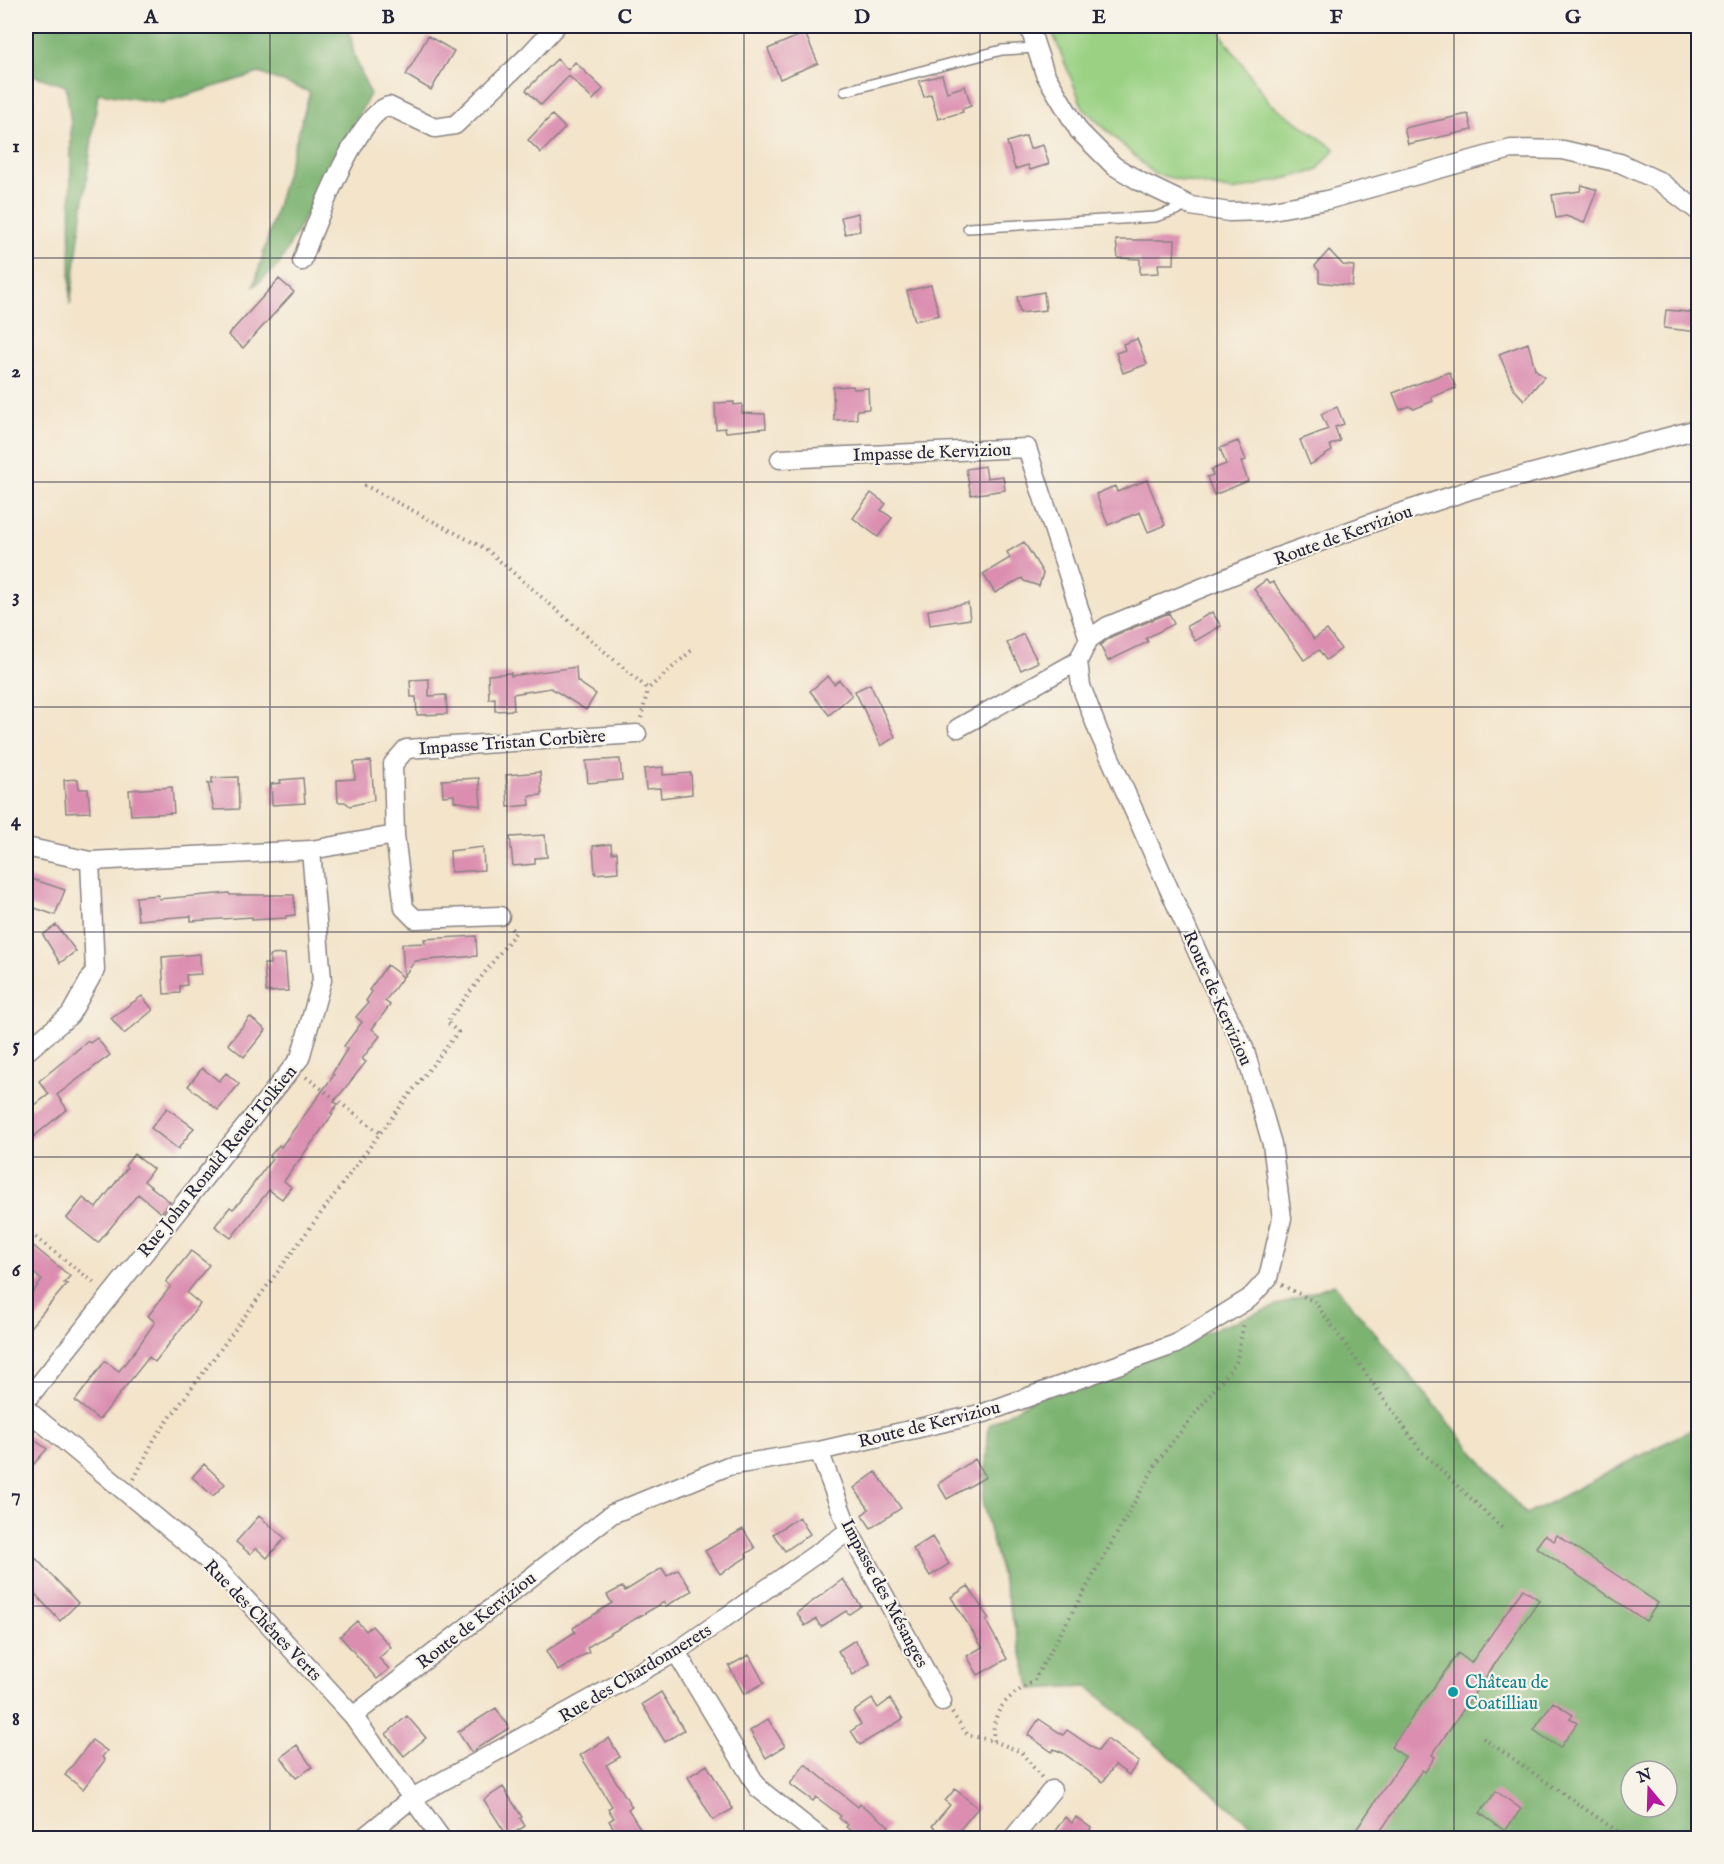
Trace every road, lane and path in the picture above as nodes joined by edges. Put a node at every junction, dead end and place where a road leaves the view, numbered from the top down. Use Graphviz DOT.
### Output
graph roads {
  1 [pos="556,26"];
  2 [pos="1029,26"];
  3 [pos="1036,48"];
  4 [pos="845,91"];
  5 [pos="1191,206"];
  6 [pos="1698,211"];
  7 [pos="968,228"];
  8 [pos="302,261"];
  9 [pos="1698,429"];
  10 [pos="780,459"];
  11 [pos="364,485"];
  12 [pos="1089,639"];
  13 [pos="692,650"];
  14 [pos="1078,661"];
  15 [pos="648,690"];
  16 [pos="958,728"];
  17 [pos="637,734"];
  18 [pos="395,835"];
  19 [pos="26,847"];
  20 [pos="311,850"];
  21 [pos="90,861"];
  22 [pos="500,916"];
  23 [pos="26,1052"];
  24 [pos="292,1067"];
  25 [pos="380,1133"];
  26 [pos="26,1230"];
  27 [pos="1268,1278"];
  28 [pos="109,1294"];
  29 [pos="1247,1300"];
  30 [pos="26,1401"];
  31 [pos="26,1409"];
  32 [pos="819,1451"];
  33 [pos="132,1482"];
  34 [pos="849,1531"];
  35 [pos="1505,1531"];
  36 [pos="676,1653"];
  37 [pos="942,1701"];
  38 [pos="353,1716"];
  39 [pos="1483,1738"];
  40 [pos="994,1741"];
  41 [pos="1052,1790"];
  42 [pos="412,1798"];
  43 [pos="363,1839"];
  44 [pos="441,1839"];
  45 [pos="821,1839"];
  46 [pos="1013,1839"];
  47 [pos="1627,1839"];
  1 -- 8 [label="street"];
  2 -- 3 [label="street"];
  3 -- 4 [label="lane"];
  3 -- 5 [label="street"];
  5 -- 6 [label="street"];
  5 -- 7 [label="lane"];
  9 -- 12 [label="street, Route de Kerviziou"];
  10 -- 12 [label="street, Impasse de Kerviziou"];
  11 -- 15 [label="path"];
  12 -- 14 [label="street"];
  13 -- 15 [label="path"];
  14 -- 16 [label="street"];
  14 -- 27 [label="street, Route de Kerviziou"];
  15 -- 17 [label="path"];
  17 -- 18 [label="street, Impasse Tristan Corbière"];
  18 -- 20 [label="street"];
  18 -- 22 [label="street, Impasse Tristan Corbière"];
  19 -- 21 [label="street"];
  20 -- 21 [label="street"];
  20 -- 24 [label="street, Rue John Ronald Reuel Tolkien"];
  21 -- 23 [label="street"];
  22 -- 25 [label="path"];
  24 -- 25 [label="path"];
  24 -- 28 [label="street, Rue John Ronald Reuel Tolkien"];
  25 -- 33 [label="path"];
  26 -- 28 [label="path"];
  27 -- 29 [label="street, Route de Kerviziou"];
  27 -- 35 [label="path"];
  28 -- 30 [label="street, Rue John Ronald Reuel Tolkien"];
  29 -- 32 [label="street, Route de Kerviziou"];
  29 -- 40 [label="path"];
  31 -- 38 [label="street, Rue des Chênes Verts"];
  32 -- 34 [label="street, Impasse des Mésanges"];
  32 -- 38 [label="street, Route de Kerviziou"];
  34 -- 36 [label="street, Rue des Chardonnerets"];
  34 -- 37 [label="street, Impasse des Mésanges"];
  36 -- 42 [label="street, Rue des Chardonnerets"];
  36 -- 45 [label="street"];
  37 -- 40 [label="path"];
  38 -- 42 [label="street, Rue des Chênes Verts"];
  39 -- 47 [label="path"];
  40 -- 41 [label="path"];
  41 -- 46 [label="street"];
  42 -- 43 [label="street, Rue des Chardonnerets"];
  42 -- 44 [label="street, Rue des Chênes Verts"];
}
